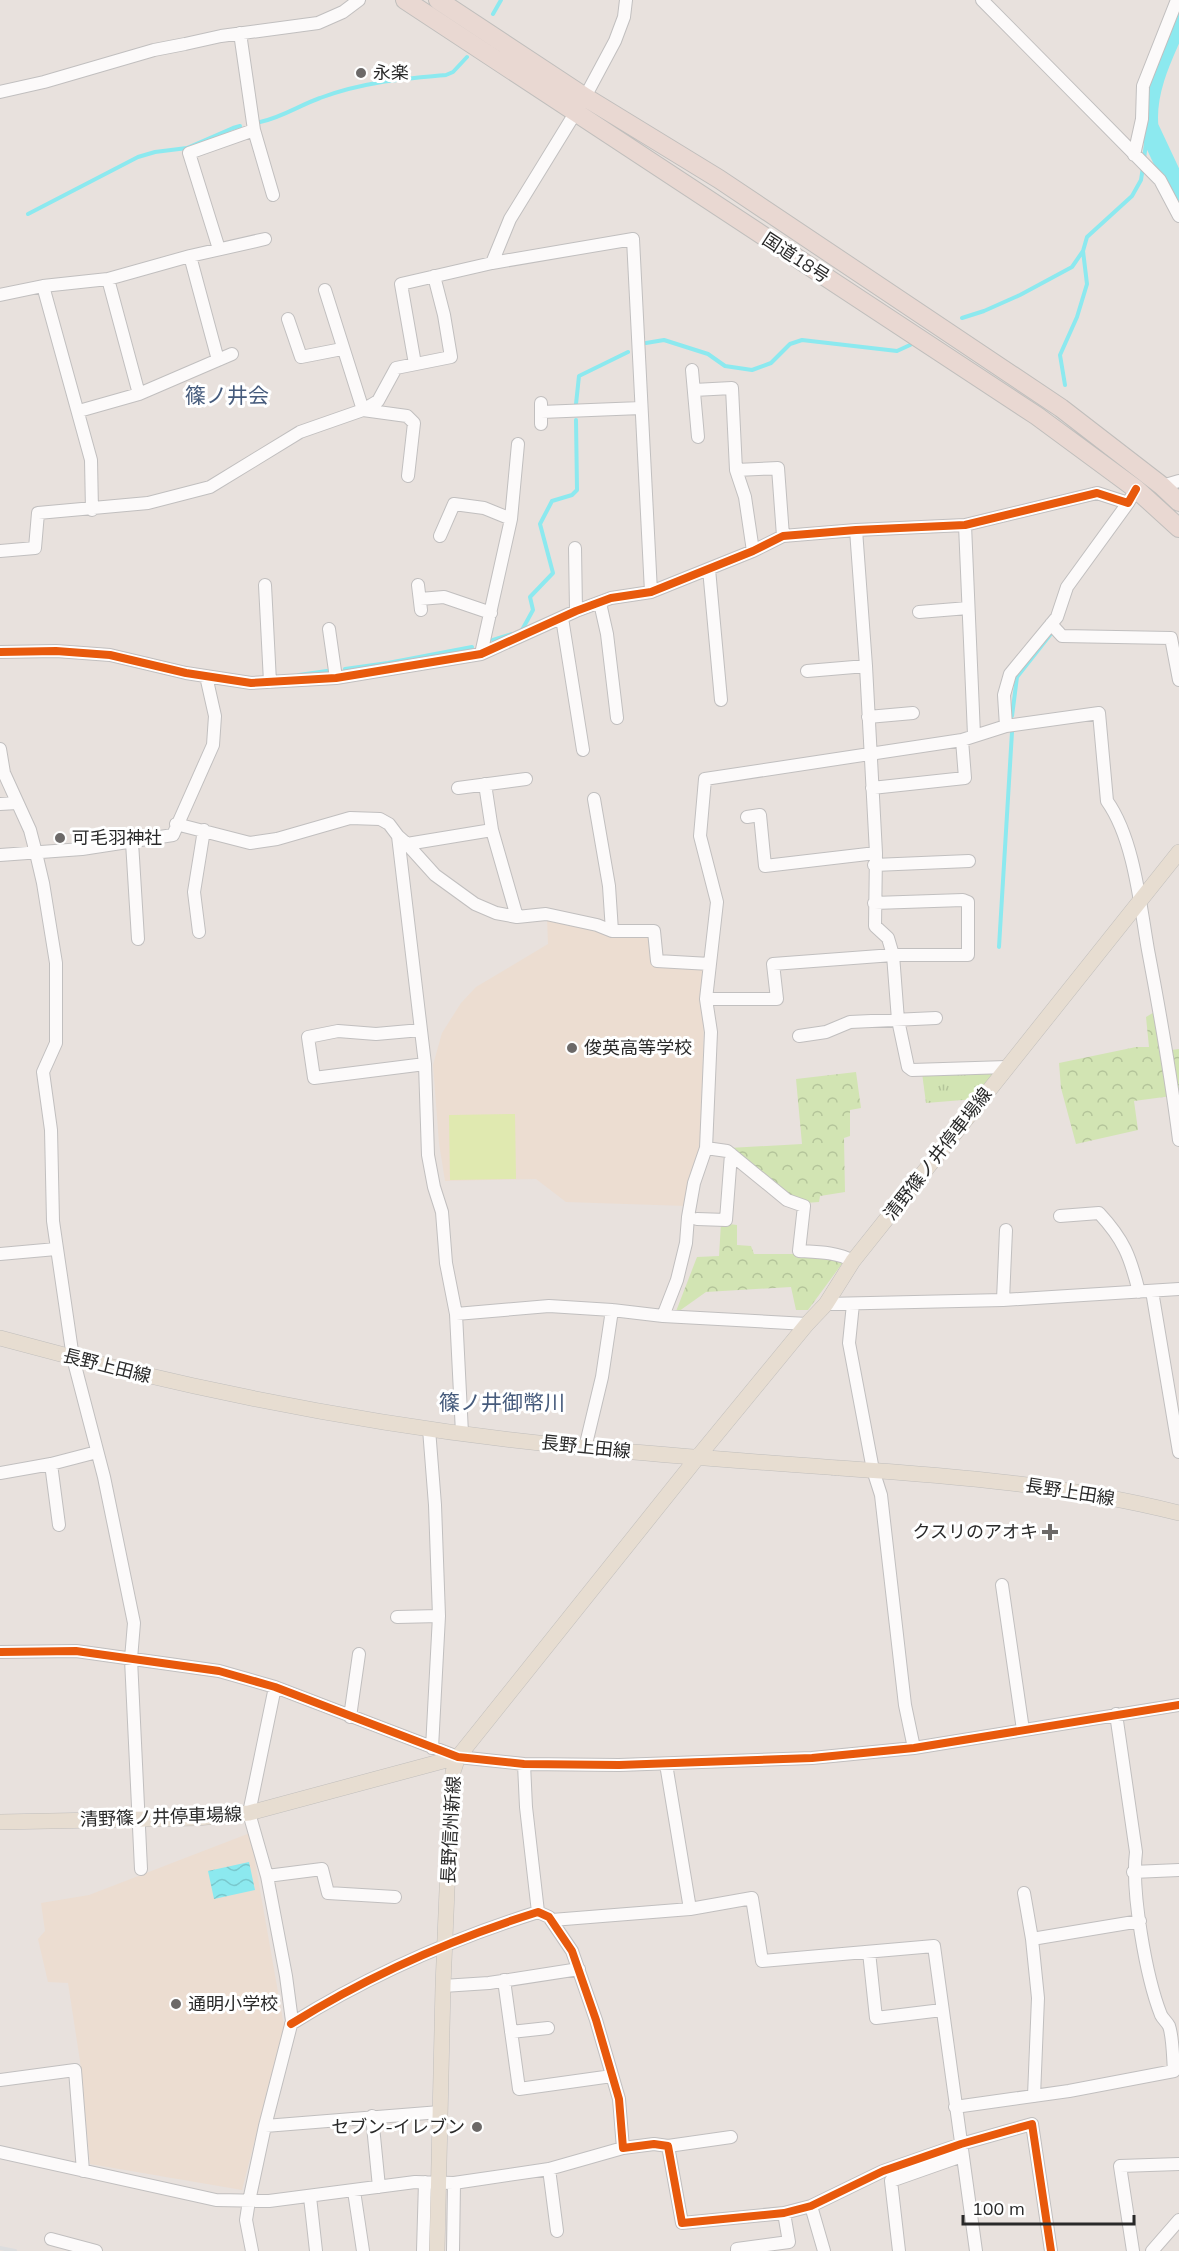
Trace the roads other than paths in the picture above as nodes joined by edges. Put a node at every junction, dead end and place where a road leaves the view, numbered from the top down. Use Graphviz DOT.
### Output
graph roads {
  1 [pos="358,0"];
  2 [pos="405,0"];
  3 [pos="438,0"];
  4 [pos="626,0"];
  5 [pos="982,0"];
  6 [pos="1177,0"];
  7 [pos="240,33"];
  8 [pos="0,92"];
  9 [pos="585,97"];
  10 [pos="574,113"];
  11 [pos="254,130"];
  12 [pos="1142,163"];
  13 [pos="273,195"];
  14 [pos="1179,216"];
  15 [pos="265,239"];
  16 [pos="219,249"];
  17 [pos="190,256"];
  18 [pos="492,263"];
  19 [pos="435,276"];
  20 [pos="108,279"];
  21 [pos="43,286"];
  22 [pos="325,290"];
  23 [pos="0,295"];
  24 [pos="288,319"];
  25 [pos="342,349"];
  26 [pos="232,354"];
  27 [pos="218,360"];
  28 [pos="415,364"];
  29 [pos="692,370"];
  30 [pos="694,390"];
  31 [pos="139,394"];
  32 [pos="641,408"];
  33 [pos="363,410"];
  34 [pos="79,411"];
  35 [pos="541,413"];
  36 [pos="698,437"];
  37 [pos="518,444"];
  38 [pos="736,470"];
  39 [pos="408,476"];
  40 [pos="1171,483"];
  41 [pos="1132,496"];
  42 [pos="1179,502"];
  43 [pos="92,510"];
  44 [pos="512,519"];
  45 [pos="965,525"];
  46 [pos="1179,528"];
  47 [pos="856,530"];
  48 [pos="440,536"];
  49 [pos="783,536"];
  50 [pos="575,548"];
  51 [pos="0,551"];
  52 [pos="753,551"];
  53 [pos="709,569"];
  54 [pos="265,585"];
  55 [pos="418,585"];
  56 [pos="651,592"];
  57 [pos="600,603"];
  58 [pos="968,608"];
  59 [pos="576,611"];
  60 [pos="919,612"];
  61 [pos="490,614"];
  62 [pos="562,618"];
  63 [pos="1051,624"];
  64 [pos="329,629"];
  65 [pos="0,652"];
  66 [pos="481,654"];
  67 [pos="866,666"];
  68 [pos="807,670"];
  69 [pos="206,676"];
  70 [pos="336,678"];
  71 [pos="1179,680"];
  72 [pos="270,681"];
  73 [pos="721,700"];
  74 [pos="913,713"];
  75 [pos="868,717"];
  76 [pos="617,718"];
  77 [pos="1006,726"];
  78 [pos="974,735"];
  79 [pos="962,740"];
  80 [pos="0,749"];
  81 [pos="583,750"];
  82 [pos="870,755"];
  83 [pos="526,779"];
  84 [pos="485,784"];
  85 [pos="458,788"];
  86 [pos="872,788"];
  87 [pos="594,799"];
  88 [pos="17,803"];
  89 [pos="0,804"];
  90 [pos="747,817"];
  91 [pos="176,824"];
  92 [pos="204,830"];
  93 [pos="492,830"];
  94 [pos="403,840"];
  95 [pos="132,842"];
  96 [pos="1179,852"];
  97 [pos="36,853"];
  98 [pos="0,855"];
  99 [pos="875,859"];
  100 [pos="969,861"];
  101 [pos="1140,902"];
  102 [pos="874,903"];
  103 [pos="517,917"];
  104 [pos="612,931"];
  105 [pos="199,932"];
  106 [pos="138,939"];
  107 [pos="893,955"];
  108 [pos="710,964"];
  109 [pos="706,999"];
  110 [pos="936,1018"];
  111 [pos="898,1020"];
  112 [pos="421,1030"];
  113 [pos="799,1036"];
  114 [pos="425,1065"];
  115 [pos="1006,1067"];
  116 [pos="1179,1140"];
  117 [pos="706,1148"];
  118 [pos="731,1155"];
  119 [pos="1060,1216"];
  120 [pos="698,1219"];
  121 [pos="1006,1230"];
  122 [pos="56,1249"];
  123 [pos="0,1254"];
  124 [pos="853,1261"];
  125 [pos="1179,1289"];
  126 [pos="1145,1291"];
  127 [pos="1003,1300"];
  128 [pos="825,1304"];
  129 [pos="853,1304"];
  130 [pos="612,1310"];
  131 [pos="456,1314"];
  132 [pos="663,1316"];
  133 [pos="807,1324"];
  134 [pos="0,1338"];
  135 [pos="73,1358"];
  136 [pos="429,1429"];
  137 [pos="462,1433"];
  138 [pos="585,1448"];
  139 [pos="97,1452"];
  140 [pos="1179,1452"];
  141 [pos="697,1458"];
  142 [pos="51,1464"];
  143 [pos="873,1470"];
  144 [pos="0,1473"];
  145 [pos="1179,1513"];
  146 [pos="59,1525"];
  147 [pos="1002,1585"];
  148 [pos="439,1616"];
  149 [pos="398,1617"];
  150 [pos="0,1653"];
  151 [pos="359,1654"];
  152 [pos="132,1659"];
  153 [pos="276,1687"];
  154 [pos="1179,1705"];
  155 [pos="1116,1714"];
  156 [pos="350,1717"];
  157 [pos="1023,1730"];
  158 [pos="432,1748"];
  159 [pos="914,1748"];
  160 [pos="458,1757"];
  161 [pos="524,1764"];
  162 [pos="666,1764"];
  163 [pos="249,1813"];
  164 [pos="138,1819"];
  165 [pos="0,1822"];
  166 [pos="141,1869"];
  167 [pos="1179,1870"];
  168 [pos="1133,1872"];
  169 [pos="267,1876"];
  170 [pos="1024,1893"];
  171 [pos="394,1897"];
  172 [pos="690,1910"];
  173 [pos="538,1912"];
  174 [pos="552,1920"];
  175 [pos="1140,1922"];
  176 [pos="1032,1940"];
  177 [pos="445,1944"];
  178 [pos="869,1952"];
  179 [pos="579,1969"];
  180 [pos="504,1980"];
  181 [pos="443,1986"];
  182 [pos="942,2010"];
  183 [pos="291,2024"];
  184 [pos="1174,2024"];
  185 [pos="548,2028"];
  186 [pos="511,2032"];
  187 [pos="1177,2071"];
  188 [pos="612,2076"];
  189 [pos="0,2080"];
  190 [pos="1034,2096"];
  191 [pos="956,2107"];
  192 [pos="440,2112"];
  193 [pos="372,2116"];
  194 [pos="265,2126"];
  195 [pos="731,2137"];
  196 [pos="668,2146"];
  197 [pos="623,2148"];
  198 [pos="962,2150"];
  199 [pos="0,2152"];
  200 [pos="1179,2164"];
  201 [pos="549,2169"];
  202 [pos="83,2171"];
  203 [pos="431,2182"];
  204 [pos="454,2183"];
  205 [pos="380,2187"];
  206 [pos="354,2191"];
  207 [pos="310,2197"];
  208 [pos="249,2201"];
  209 [pos="812,2206"];
  210 [pos="784,2213"];
  211 [pos="1179,2220"];
  212 [pos="557,2231"];
  213 [pos="51,2239"];
  214 [pos="96,2251"];
  215 [pos="252,2251"];
  216 [pos="316,2251"];
  217 [pos="363,2251"];
  218 [pos="423,2251"];
  219 [pos="437,2251"];
  220 [pos="453,2251"];
  221 [pos="737,2251"];
  222 [pos="824,2251"];
  223 [pos="899,2251"];
  224 [pos="976,2251"];
  225 [pos="1052,2251"];
  226 [pos="1133,2251"];
  227 [pos="1152,2251"];
  1 -- 7 [label="street"];
  2 -- 10 [label="highway, 国道18号"];
  3 -- 9 [label="highway, 国道18号"];
  4 -- 9 [label="street"];
  5 -- 12 [label="street"];
  6 -- 12 [label="street"];
  7 -- 8 [label="street"];
  7 -- 11 [label="street"];
  9 -- 10 [label="street"];
  9 -- 40 [label="highway, 国道18号"];
  10 -- 18 [label="street"];
  10 -- 41 [label="highway, 国道18号"];
  11 -- 13 [label="street"];
  11 -- 16 [label="street"];
  12 -- 14 [label="street"];
  15 -- 16 [label="street"];
  16 -- 17 [label="street"];
  17 -- 20 [label="street"];
  17 -- 27 [label="street"];
  18 -- 19 [label="street"];
  18 -- 32 [label="street"];
  19 -- 28 [label="street"];
  19 -- 28 [label="street"];
  20 -- 21 [label="street"];
  20 -- 31 [label="street"];
  21 -- 23 [label="street"];
  21 -- 34 [label="street"];
  22 -- 25 [label="street"];
  24 -- 25 [label="street"];
  25 -- 33 [label="street"];
  26 -- 27 [label="street"];
  27 -- 31 [label="street"];
  28 -- 33 [label="street"];
  29 -- 30 [label="street"];
  30 -- 36 [label="street"];
  30 -- 38 [label="street"];
  31 -- 34 [label="street"];
  32 -- 35 [label="street"];
  32 -- 56 [label="street"];
  33 -- 39 [label="street"];
  33 -- 43 [label="street"];
  34 -- 43 [label="street"];
  37 -- 44 [label="street"];
  38 -- 49 [label="street"];
  38 -- 52 [label="street"];
  40 -- 42 [label="highway, 国道18号"];
  41 -- 45 [label="street"];
  41 -- 46 [label="highway, 国道18号"];
  41 -- 63 [label="street"];
  43 -- 51 [label="street"];
  44 -- 48 [label="street"];
  44 -- 61 [label="street"];
  45 -- 47 [label="street"];
  45 -- 58 [label="street"];
  47 -- 49 [label="street"];
  47 -- 67 [label="street"];
  49 -- 52 [label="street"];
  50 -- 59 [label="street"];
  52 -- 53 [label="street"];
  53 -- 56 [label="street"];
  53 -- 73 [label="street"];
  54 -- 72 [label="street"];
  55 -- 61 [label="street"];
  56 -- 57 [label="street"];
  57 -- 59 [label="street"];
  57 -- 76 [label="street"];
  58 -- 60 [label="street"];
  58 -- 78 [label="street"];
  59 -- 62 [label="street"];
  61 -- 66 [label="street"];
  62 -- 66 [label="street"];
  62 -- 81 [label="street"];
  63 -- 71 [label="street"];
  63 -- 77 [label="street"];
  64 -- 70 [label="street"];
  65 -- 69 [label="street"];
  66 -- 70 [label="street"];
  67 -- 68 [label="street"];
  67 -- 75 [label="street"];
  69 -- 72 [label="street"];
  69 -- 91 [label="street"];
  70 -- 72 [label="street"];
  74 -- 75 [label="street"];
  75 -- 82 [label="street"];
  77 -- 78 [label="street"];
  77 -- 101 [label="street"];
  78 -- 79 [label="street"];
  79 -- 82 [label="street"];
  79 -- 86 [label="street"];
  80 -- 88 [label="street"];
  82 -- 86 [label="street"];
  82 -- 108 [label="street"];
  83 -- 84 [label="street"];
  84 -- 85 [label="street"];
  84 -- 93 [label="street"];
  86 -- 99 [label="street"];
  87 -- 104 [label="street"];
  88 -- 89 [label="street"];
  88 -- 97 [label="street"];
  90 -- 99 [label="street"];
  91 -- 92 [label="street"];
  91 -- 95 [label="street"];
  92 -- 94 [label="street"];
  92 -- 105 [label="street"];
  93 -- 94 [label="street"];
  93 -- 103 [label="street"];
  94 -- 103 [label="street"];
  94 -- 112 [label="street"];
  95 -- 97 [label="street"];
  95 -- 106 [label="street"];
  96 -- 101 [label="main road, 清野篠ノ井停車場線"];
  97 -- 98 [label="street"];
  97 -- 122 [label="street"];
  99 -- 100 [label="street"];
  99 -- 102 [label="street"];
  101 -- 115 [label="main road, 清野篠ノ井停車場線"];
  101 -- 116 [label="street"];
  102 -- 107 [label="street"];
  102 -- 107 [label="street"];
  103 -- 104 [label="street"];
  104 -- 108 [label="street"];
  107 -- 109 [label="street"];
  107 -- 111 [label="street"];
  108 -- 109 [label="street"];
  109 -- 117 [label="street"];
  110 -- 111 [label="street"];
  111 -- 113 [label="street"];
  111 -- 115 [label="street"];
  112 -- 114 [label="street"];
  112 -- 114 [label="street"];
  114 -- 131 [label="street"];
  115 -- 124 [label="main road, 清野篠ノ井停車場線"];
  117 -- 118 [label="street"];
  117 -- 132 [label="street"];
  118 -- 120 [label="street"];
  118 -- 124 [label="street"];
  119 -- 126 [label="street"];
  121 -- 127 [label="street"];
  122 -- 123 [label="street"];
  122 -- 135 [label="street"];
  124 -- 128 [label="main road, 清野篠ノ井停車場線"];
  125 -- 126 [label="street"];
  126 -- 127 [label="street"];
  126 -- 140 [label="street"];
  127 -- 129 [label="street"];
  128 -- 129 [label="street"];
  128 -- 133 [label="main road, 清野篠ノ井停車場線"];
  129 -- 143 [label="street"];
  130 -- 131 [label="street"];
  130 -- 132 [label="street"];
  130 -- 138 [label="street"];
  131 -- 137 [label="street"];
  132 -- 133 [label="street"];
  133 -- 141 [label="main road, 清野篠ノ井停車場線"];
  134 -- 135 [label="main road, 長野上田線"];
  135 -- 136 [label="main road, 長野上田線"];
  135 -- 139 [label="street"];
  136 -- 137 [label="main road, 長野上田線"];
  136 -- 148 [label="street"];
  137 -- 138 [label="main road, 長野上田線"];
  138 -- 141 [label="main road, 長野上田線"];
  139 -- 142 [label="street"];
  139 -- 152 [label="street"];
  141 -- 143 [label="main road, 長野上田線"];
  141 -- 160 [label="main road, 長野信州新線"];
  142 -- 144 [label="street"];
  142 -- 146 [label="street"];
  143 -- 145 [label="main road, 長野上田線"];
  143 -- 159 [label="street"];
  147 -- 157 [label="street"];
  148 -- 149 [label="street"];
  148 -- 158 [label="street"];
  150 -- 152 [label="street"];
  151 -- 156 [label="street"];
  152 -- 153 [label="street"];
  152 -- 164 [label="street"];
  153 -- 156 [label="street"];
  153 -- 163 [label="street"];
  154 -- 155 [label="street"];
  155 -- 157 [label="street"];
  155 -- 168 [label="street"];
  156 -- 158 [label="street"];
  157 -- 159 [label="street"];
  158 -- 160 [label="street"];
  159 -- 162 [label="street"];
  160 -- 161 [label="street"];
  160 -- 163 [label="main road, 清野篠ノ井停車場線"];
  160 -- 177 [label="main road, 長野信州新線"];
  161 -- 162 [label="street"];
  161 -- 173 [label="street"];
  162 -- 172 [label="street"];
  163 -- 164 [label="main road, 清野篠ノ井停車場線"];
  163 -- 169 [label="street"];
  164 -- 165 [label="main road, 清野篠ノ井停車場線"];
  164 -- 166 [label="street"];
  167 -- 168 [label="street"];
  168 -- 175 [label="street"];
  169 -- 171 [label="street"];
  169 -- 183 [label="street"];
  170 -- 176 [label="street"];
  172 -- 174 [label="street"];
  172 -- 178 [label="street"];
  173 -- 174 [label="street"];
  173 -- 177 [label="street"];
  174 -- 179 [label="street"];
  175 -- 176 [label="street"];
  175 -- 184 [label="street"];
  176 -- 190 [label="street"];
  177 -- 181 [label="main road, 長野信州新線"];
  177 -- 183 [label="street"];
  178 -- 182 [label="street"];
  178 -- 182 [label="street"];
  179 -- 180 [label="street"];
  179 -- 188 [label="street"];
  180 -- 181 [label="street"];
  180 -- 186 [label="street"];
  181 -- 192 [label="main road, 長野信州新線"];
  182 -- 191 [label="street"];
  183 -- 194 [label="street"];
  184 -- 187 [label="street"];
  185 -- 186 [label="street"];
  186 -- 188 [label="street"];
  187 -- 190 [label="street"];
  188 -- 197 [label="street"];
  189 -- 202 [label="street"];
  190 -- 191 [label="street"];
  191 -- 198 [label="street"];
  192 -- 193 [label="street"];
  192 -- 203 [label="main road, 長野信州新線"];
  193 -- 194 [label="street"];
  193 -- 205 [label="street"];
  194 -- 208 [label="street"];
  195 -- 196 [label="street"];
  196 -- 197 [label="street"];
  196 -- 210 [label="street"];
  197 -- 201 [label="street"];
  198 -- 209 [label="street"];
  198 -- 223 [label="street"];
  198 -- 224 [label="street"];
  198 -- 225 [label="street"];
  199 -- 202 [label="street"];
  200 -- 226 [label="street"];
  201 -- 204 [label="street"];
  201 -- 212 [label="street"];
  202 -- 208 [label="street"];
  203 -- 204 [label="street"];
  203 -- 205 [label="street"];
  203 -- 218 [label="street"];
  203 -- 219 [label="main road, 長野信州新線"];
  204 -- 220 [label="street"];
  205 -- 206 [label="street"];
  206 -- 207 [label="street"];
  206 -- 217 [label="street"];
  207 -- 208 [label="street"];
  207 -- 216 [label="street"];
  208 -- 215 [label="street"];
  209 -- 210 [label="street"];
  209 -- 222 [label="street"];
  210 -- 221 [label="street"];
  211 -- 227 [label="street"];
  213 -- 214 [label="street"];
}
